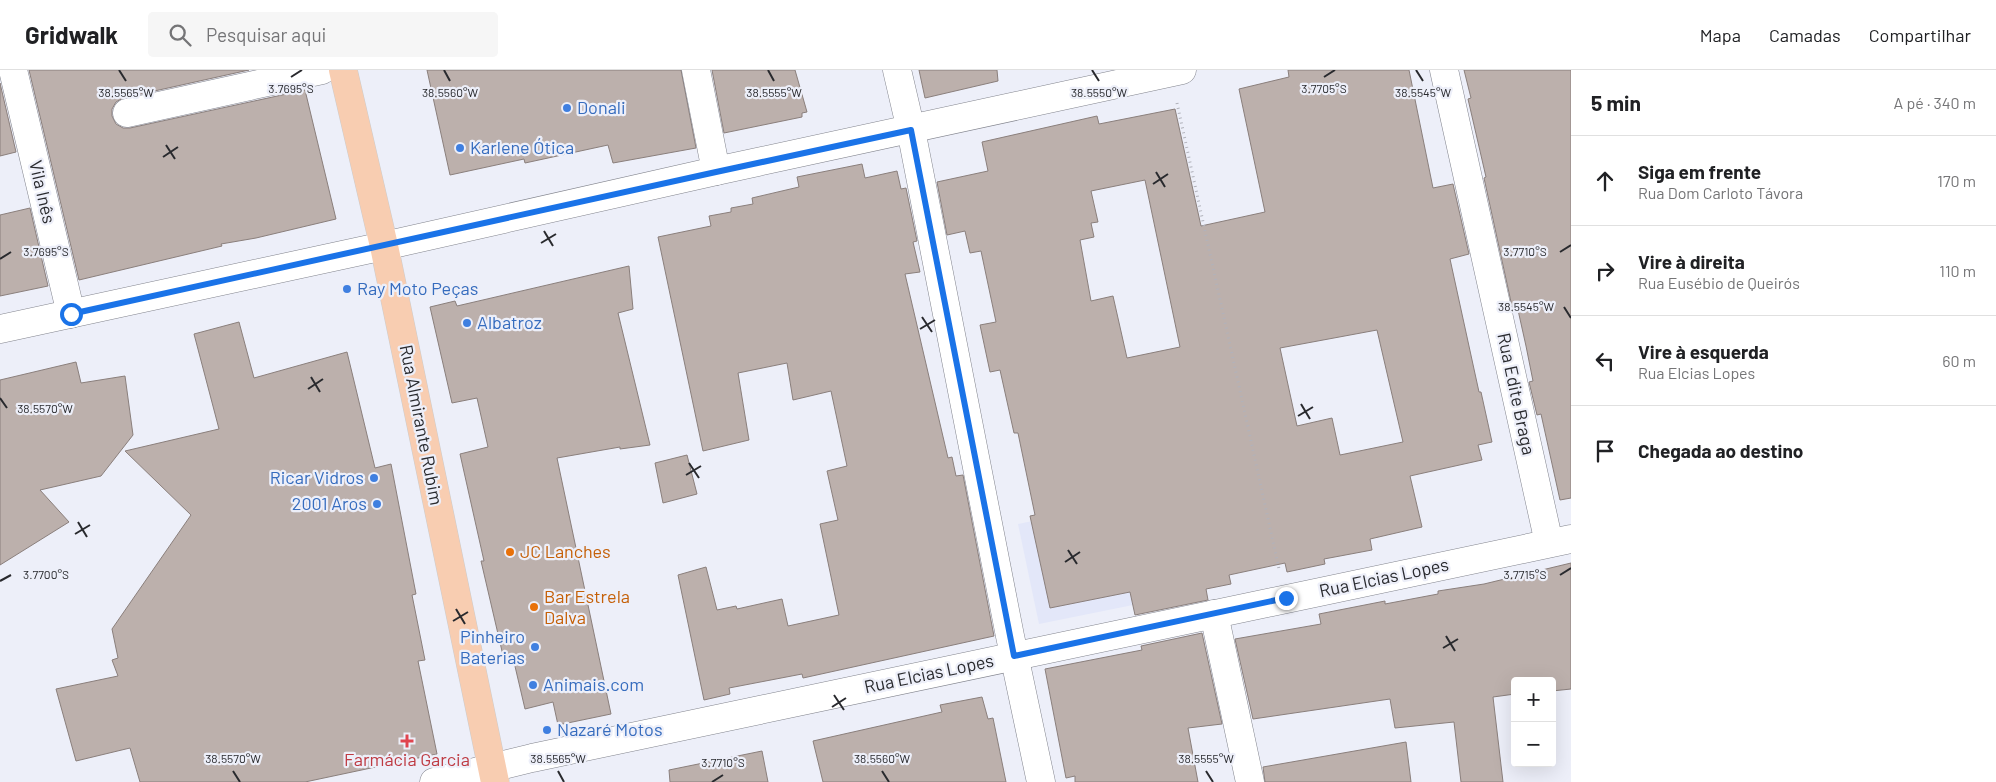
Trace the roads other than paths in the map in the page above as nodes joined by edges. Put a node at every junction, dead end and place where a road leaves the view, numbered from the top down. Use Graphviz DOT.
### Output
graph roads {
  1 [pos="13,70"];
  2 [pos="322,70"];
  3 [pos="343,70"];
  4 [pos="696,70"];
  5 [pos="896,70"];
  6 [pos="1444,70"];
  7 [pos="1176,71"];
  8 [pos="127,113"];
  9 [pos="911,130"];
  10 [pos="716,172"];
  11 [pos="384,246"];
  12 [pos="71,314"];
  13 [pos="0,329"];
  14 [pos="1560,541"];
  15 [pos="1214,614"];
  16 [pos="1014,656"];
  17 [pos="493,775"];
  18 [pos="434,782"];
  19 [pos="1041,782"];
  20 [pos="1250,782"];
  1 -- 12 [label="street, Vila Inês"];
  2 -- 8 [label="street"];
  3 -- 11 [label="main road, Rua Almirante Rubim"];
  4 -- 10 [label="street"];
  5 -- 9 [label="street"];
  6 -- 14 [label="street, Rua Edite Braga"];
  7 -- 9 [label="street"];
  9 -- 10 [label="street"];
  9 -- 16 [label="street"];
  10 -- 11 [label="street"];
  11 -- 12 [label="street"];
  11 -- 17 [label="main road, Rua Almirante Rubim"];
  12 -- 13 [label="street"];
  14 -- 15 [label="street, Rua Elcias Lopes"];
  15 -- 16 [label="street, Rua Elcias Lopes"];
  15 -- 20 [label="street"];
  16 -- 17 [label="street, Rua Elcias Lopes"];
  16 -- 19 [label="street"];
  17 -- 18 [label="street, Rua Elcias Lopes"];
}
